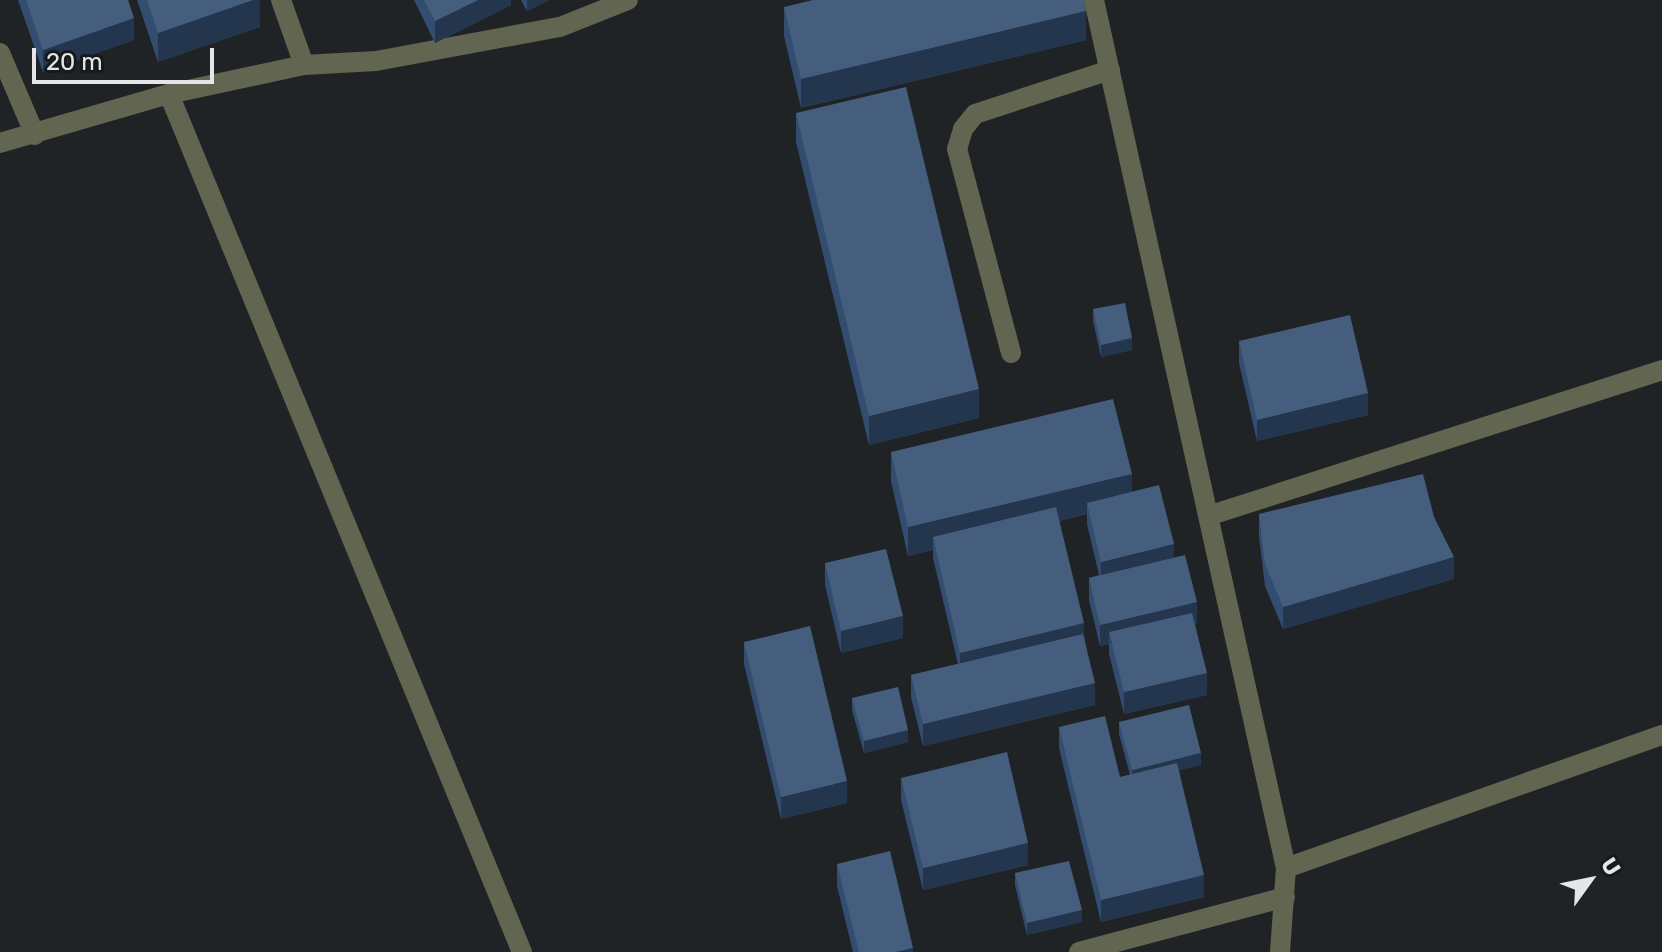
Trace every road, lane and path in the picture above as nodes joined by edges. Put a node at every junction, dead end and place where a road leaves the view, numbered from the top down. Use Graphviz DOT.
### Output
graph roads {
  1 [pos="281,0"];
  2 [pos="628,0"];
  3 [pos="1094,0"];
  4 [pos="0,53"];
  5 [pos="304,65"];
  6 [pos="1110,70"];
  7 [pos="169,94"];
  8 [pos="35,135"];
  9 [pos="0,143"];
  10 [pos="1011,353"];
  11 [pos="1662,370"];
  12 [pos="1211,515"];
  13 [pos="1662,735"];
  14 [pos="1286,868"];
  15 [pos="1285,897"];
  16 [pos="522,952"];
  17 [pos="1079,952"];
  18 [pos="1280,952"];
  1 -- 5 [label="street"];
  2 -- 5 [label="street"];
  3 -- 6 [label="street"];
  4 -- 8 [label="street"];
  5 -- 7 [label="street"];
  6 -- 10 [label="street"];
  6 -- 12 [label="street"];
  7 -- 8 [label="street"];
  7 -- 16 [label="street"];
  8 -- 9 [label="street"];
  11 -- 12 [label="street"];
  12 -- 14 [label="street"];
  13 -- 14 [label="street"];
  14 -- 15 [label="street"];
  15 -- 17 [label="street"];
  15 -- 18 [label="street"];
}
